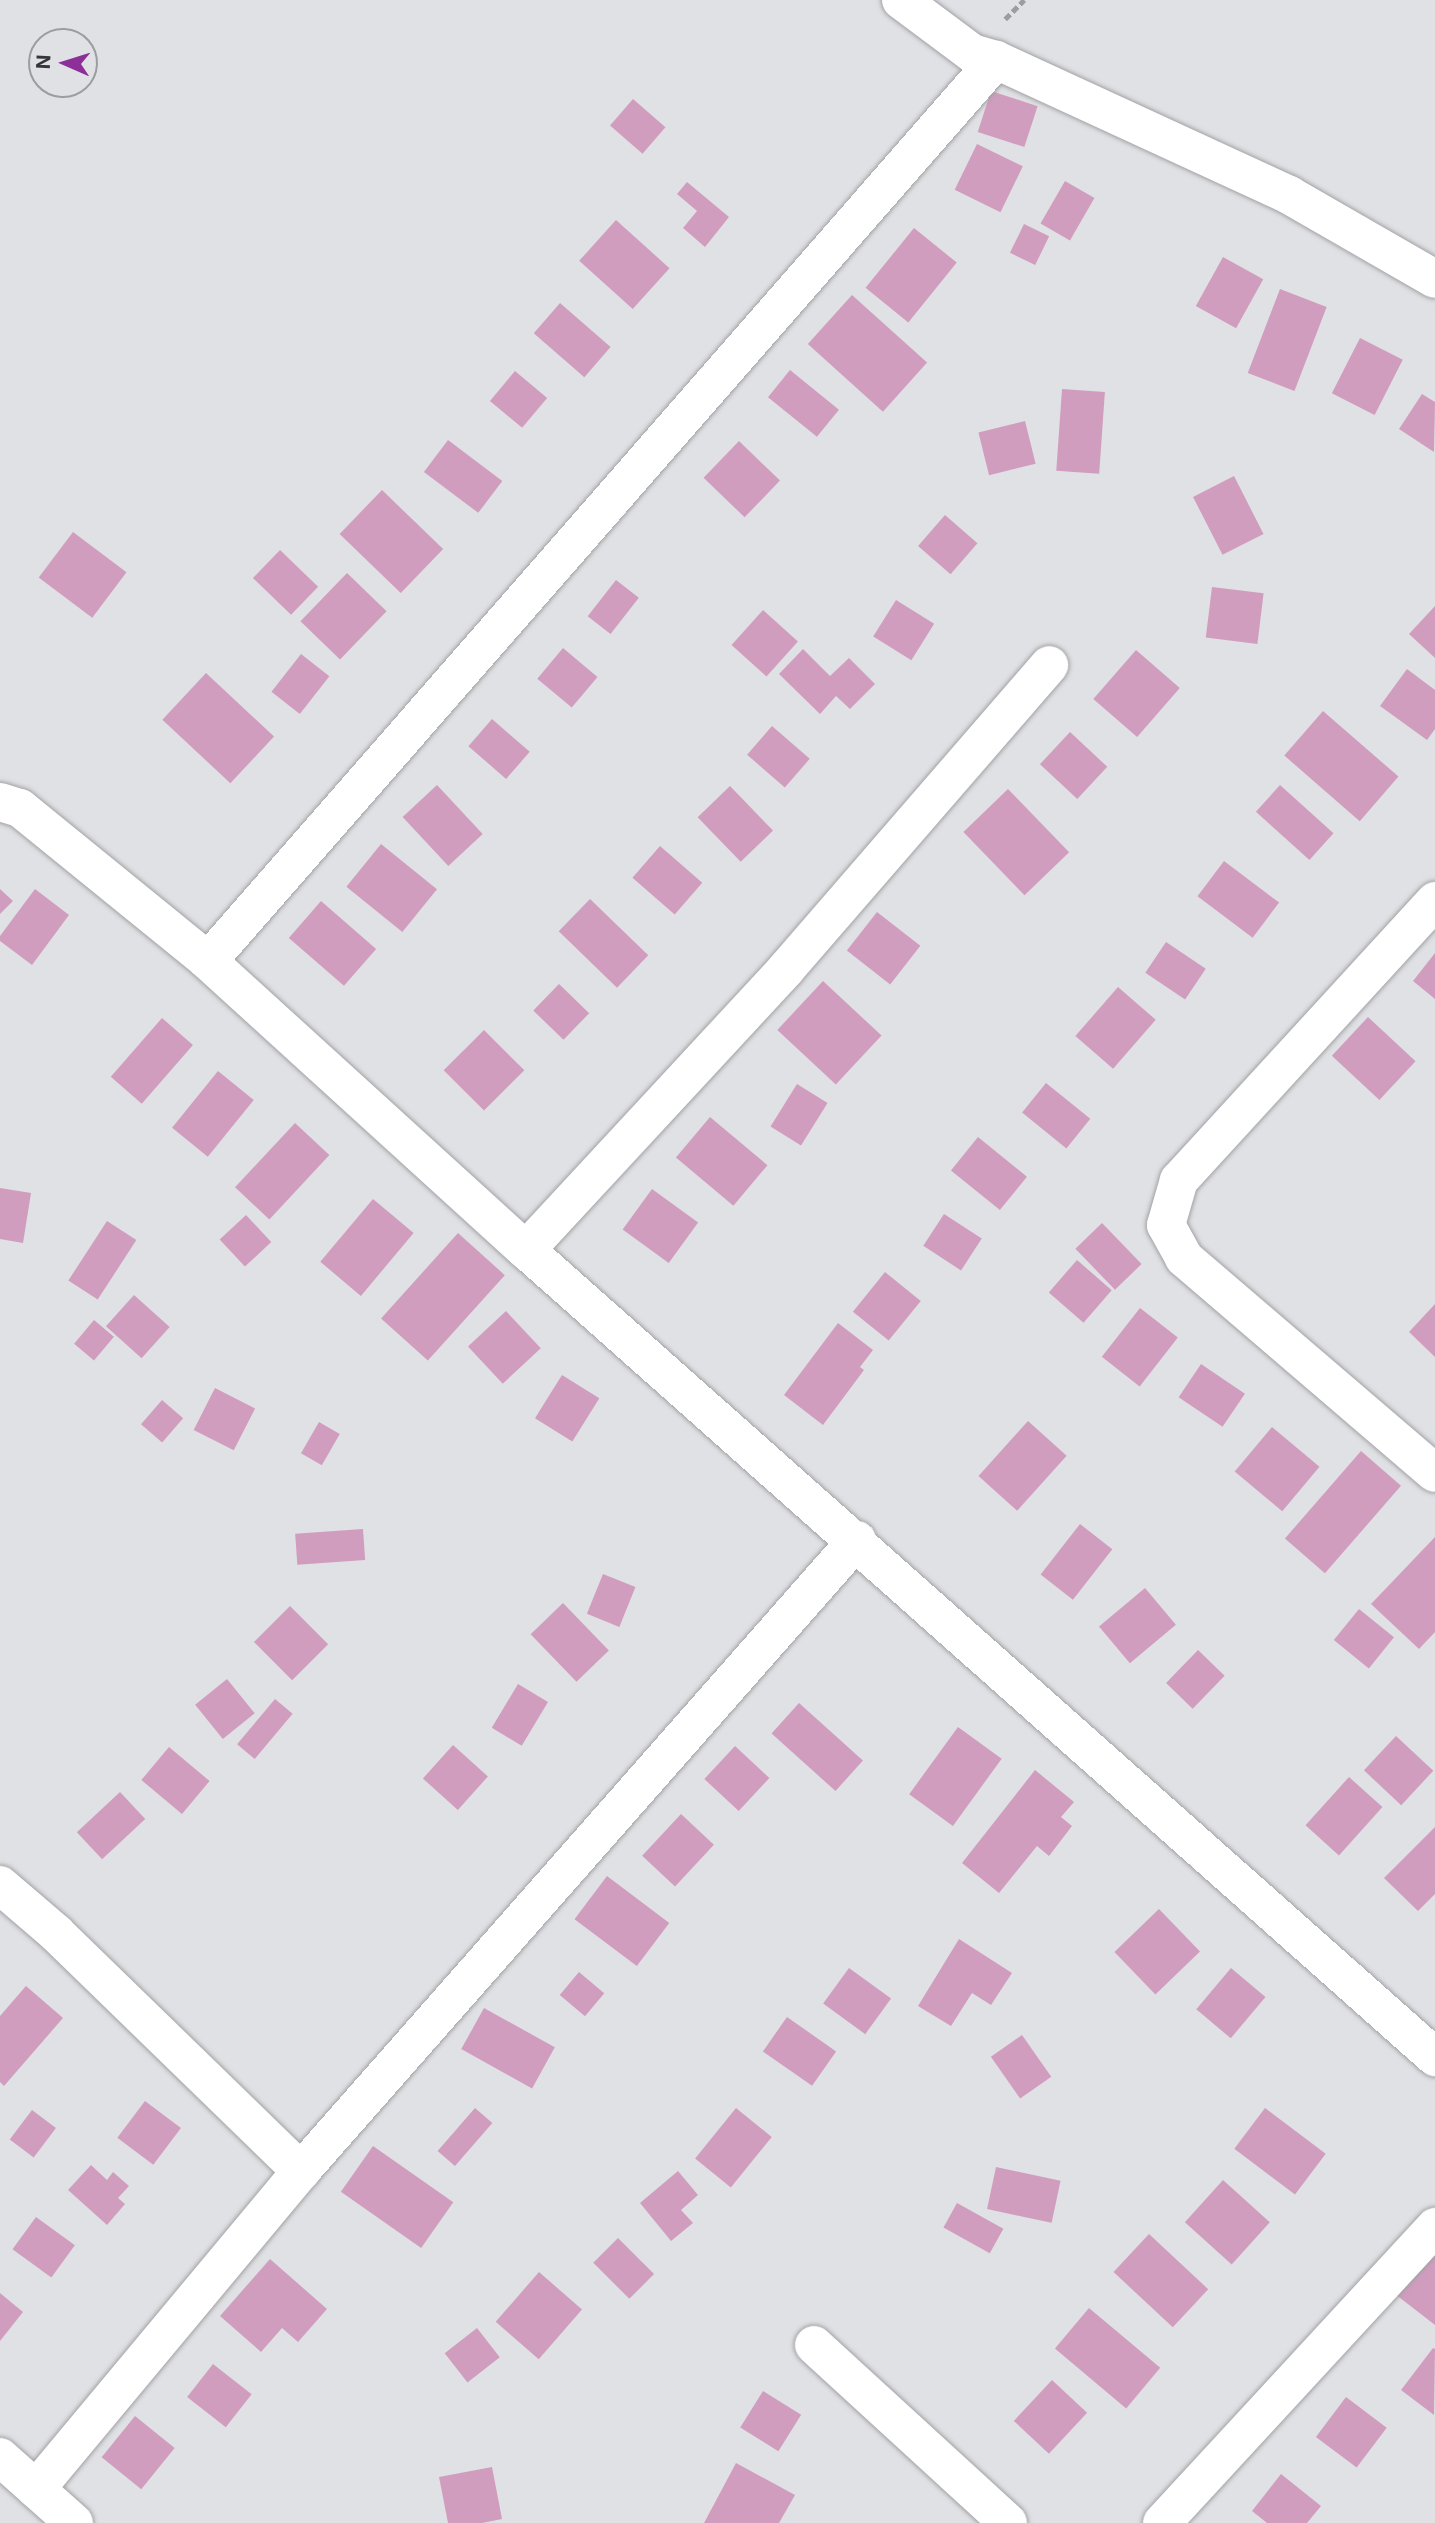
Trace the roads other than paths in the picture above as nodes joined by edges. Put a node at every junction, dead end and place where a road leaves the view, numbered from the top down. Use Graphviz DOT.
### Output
graph roads {
  1 [pos="901,0"];
  2 [pos="996,60"];
  3 [pos="1435,279"];
  4 [pos="1049,665"];
  5 [pos="0,802"];
  6 [pos="1435,901"];
  7 [pos="208,961"];
  8 [pos="526,1250"];
  9 [pos="1435,1473"];
  10 [pos="857,1540"];
  11 [pos="0,1885"];
  12 [pos="1435,2057"];
  13 [pos="301,2171"];
  14 [pos="1435,2227"];
  15 [pos="814,2345"];
  16 [pos="0,2457"];
  17 [pos="36,2489"];
  18 [pos="74,2523"];
  19 [pos="1008,2523"];
  20 [pos="1161,2523"];
  1 -- 2 [label="street"];
  2 -- 3 [label="street"];
  2 -- 7 [label="street"];
  4 -- 8 [label="street"];
  5 -- 7 [label="street"];
  6 -- 9 [label="street"];
  7 -- 8 [label="street"];
  8 -- 10 [label="street"];
  10 -- 12 [label="street"];
  10 -- 13 [label="street"];
  11 -- 13 [label="street"];
  13 -- 17 [label="street"];
  14 -- 20 [label="street"];
  15 -- 19 [label="street"];
  16 -- 17 [label="street"];
  17 -- 18 [label="street"];
}
